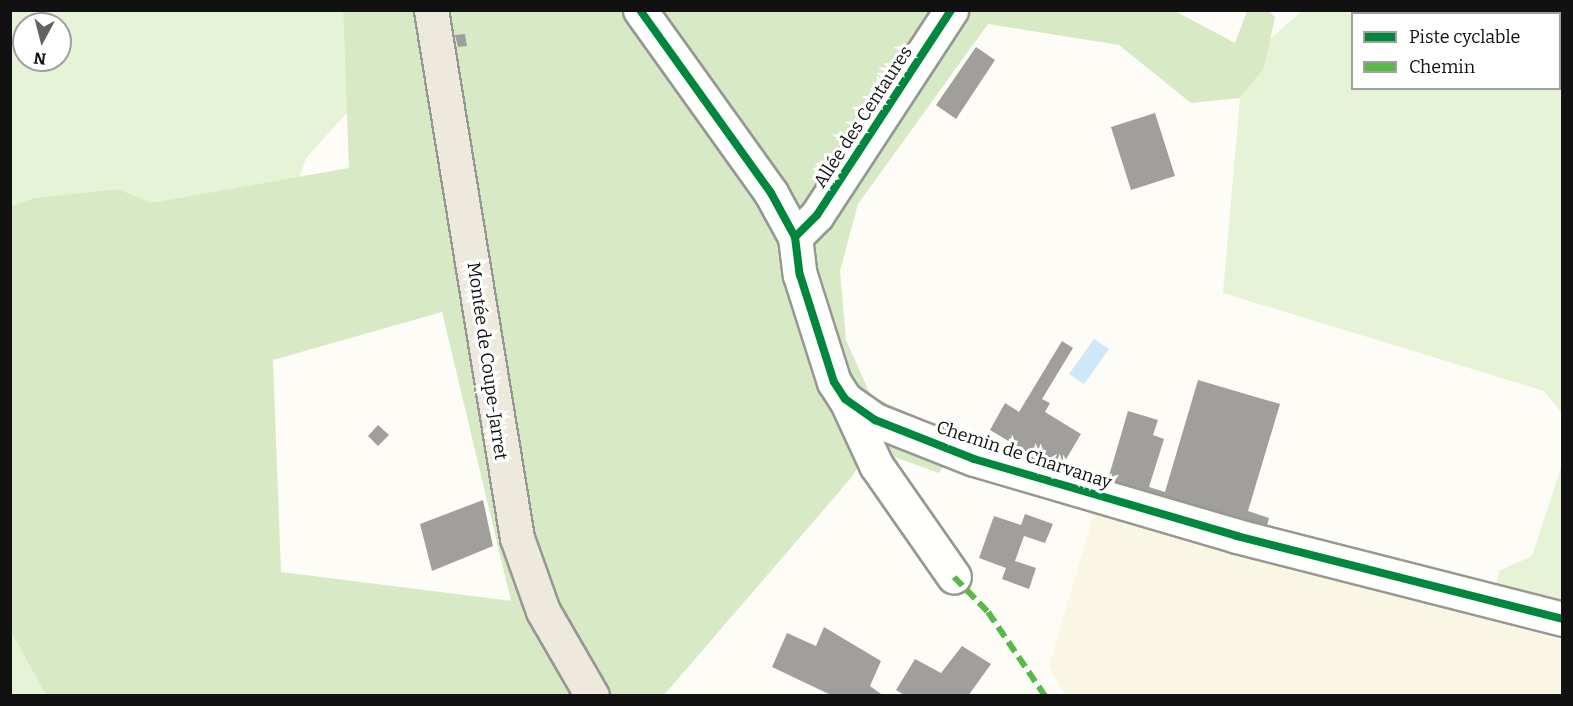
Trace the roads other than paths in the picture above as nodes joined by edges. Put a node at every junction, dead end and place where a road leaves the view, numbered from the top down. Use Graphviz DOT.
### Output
graph roads {
  1 [pos="431,10"];
  2 [pos="640,10"];
  3 [pos="951,10"];
  4 [pos="795,237"];
  5 [pos="845,399"];
  6 [pos="954,577"];
  7 [pos="1563,619"];
  8 [pos="592,696"];
  1 -- 8 [label="main road, Montée de Coupe-Jarret"];
  2 -- 4 [label="street, Chemin de Charvanay"];
  3 -- 4 [label="street, Allée des Centaures"];
  4 -- 5 [label="street, Chemin de Charvanay"];
  5 -- 6 [label="street"];
  5 -- 7 [label="street, Chemin de Charvanay"];
}
